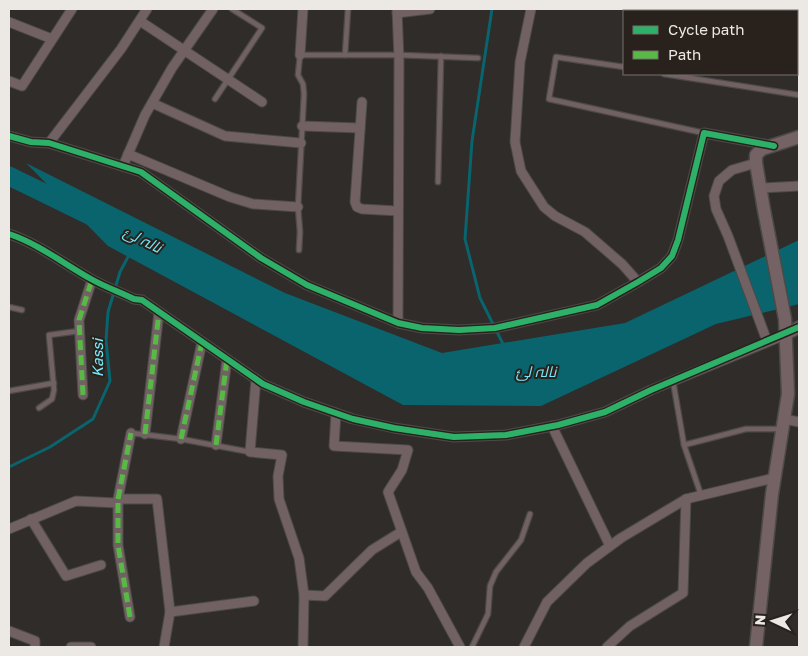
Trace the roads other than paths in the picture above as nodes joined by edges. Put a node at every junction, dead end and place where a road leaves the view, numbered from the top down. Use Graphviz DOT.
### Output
graph roads {
  1 [pos="72,9"];
  2 [pos="147,9"];
  3 [pos="213,9"];
  4 [pos="232,9"];
  5 [pos="303,9"];
  6 [pos="348,9"];
  7 [pos="430,9"];
  8 [pos="531,9"];
  9 [pos="397,11"];
  10 [pos="140,20"];
  11 [pos="9,22"];
  12 [pos="52,39"];
  13 [pos="184,51"];
  14 [pos="300,55"];
  15 [pos="345,55"];
  16 [pos="399,55"];
  17 [pos="441,56"];
  18 [pos="478,58"];
  19 [pos="623,67"];
  20 [pos="670,75"];
  21 [pos="228,80"];
  22 [pos="9,81"];
  23 [pos="799,95"];
  24 [pos="216,99"];
  25 [pos="262,102"];
  26 [pos="362,102"];
  27 [pos="152,103"];
  28 [pos="302,126"];
  29 [pos="360,128"];
  30 [pos="704,134"];
  31 [pos="9,136"];
  32 [pos="799,137"];
  33 [pos="49,143"];
  34 [pos="301,143"];
  35 [pos="774,146"];
  36 [pos="128,154"];
  37 [pos="756,164"];
  38 [pos="123,166"];
  39 [pos="438,182"];
  40 [pos="799,186"];
  41 [pos="760,188"];
  42 [pos="298,207"];
  43 [pos="398,211"];
  44 [pos="9,234"];
  45 [pos="299,250"];
  46 [pos="92,280"];
  47 [pos="638,282"];
  48 [pos="9,307"];
  49 [pos="22,310"];
  50 [pos="159,312"];
  51 [pos="398,322"];
  52 [pos="799,327"];
  53 [pos="79,331"];
  54 [pos="787,334"];
  55 [pos="767,341"];
  56 [pos="202,342"];
  57 [pos="227,359"];
  58 [pos="256,379"];
  59 [pos="674,381"];
  60 [pos="54,382"];
  61 [pos="9,392"];
  62 [pos="83,395"];
  63 [pos="40,408"];
  64 [pos="336,413"];
  65 [pos="799,422"];
  66 [pos="783,424"];
  67 [pos="552,426"];
  68 [pos="131,433"];
  69 [pos="145,434"];
  70 [pos="181,439"];
  71 [pos="216,445"];
  72 [pos="684,445"];
  73 [pos="250,452"];
  74 [pos="774,478"];
  75 [pos="701,496"];
  76 [pos="686,499"];
  77 [pos="118,501"];
  78 [pos="530,514"];
  79 [pos="31,519"];
  80 [pos="9,530"];
  81 [pos="401,532"];
  82 [pos="610,546"];
  83 [pos="101,565"];
  84 [pos="304,596"];
  85 [pos="254,600"];
  86 [pos="170,612"];
  87 [pos="130,617"];
  88 [pos="9,631"];
  89 [pos="35,647"];
  90 [pos="71,647"];
  91 [pos="91,647"];
  92 [pos="164,647"];
  93 [pos="303,647"];
  94 [pos="460,647"];
  95 [pos="472,647"];
  96 [pos="524,647"];
  97 [pos="607,647"];
  98 [pos="756,647"];
  1 -- 12 [label="street"];
  2 -- 10 [label="street"];
  3 -- 13 [label="street"];
  4 -- 21 [label="lane"];
  5 -- 14 [label="street"];
  6 -- 15 [label="lane"];
  7 -- 9 [label="street"];
  8 -- 47 [label="street"];
  9 -- 16 [label="street"];
  10 -- 13 [label="street"];
  10 -- 33 [label="street"];
  11 -- 12 [label="street"];
  12 -- 22 [label="street"];
  13 -- 21 [label="street"];
  13 -- 27 [label="street"];
  14 -- 15 [label="lane"];
  14 -- 28 [label="lane"];
  15 -- 16 [label="lane"];
  16 -- 17 [label="lane"];
  16 -- 43 [label="street"];
  17 -- 18 [label="lane"];
  17 -- 39 [label="lane"];
  19 -- 30 [label="lane"];
  20 -- 23 [label="lane"];
  21 -- 24 [label="lane"];
  21 -- 25 [label="street"];
  26 -- 29 [label="street"];
  27 -- 34 [label="street"];
  27 -- 36 [label="street"];
  28 -- 29 [label="street"];
  28 -- 34 [label="lane"];
  29 -- 43 [label="street"];
  30 -- 35 [label="street"];
  30 -- 47 [label="street"];
  31 -- 33 [label="street"];
  32 -- 35 [label="main road"];
  33 -- 38 [label="street"];
  34 -- 42 [label="lane"];
  35 -- 37 [label="main road"];
  36 -- 38 [label="street"];
  36 -- 42 [label="street"];
  37 -- 41 [label="main road"];
  37 -- 55 [label="street"];
  38 -- 51 [label="street"];
  40 -- 41 [label="street"];
  41 -- 54 [label="main road"];
  42 -- 45 [label="lane"];
  43 -- 51 [label="street"];
  44 -- 46 [label="street"];
  46 -- 50 [label="street"];
  46 -- 53 [label="street"];
  47 -- 51 [label="street"];
  48 -- 49 [label="lane"];
  50 -- 56 [label="street"];
  50 -- 69 [label="street"];
  52 -- 54 [label="street"];
  53 -- 60 [label="lane"];
  53 -- 62 [label="street"];
  54 -- 55 [label="street"];
  54 -- 66 [label="main road"];
  55 -- 59 [label="street"];
  56 -- 57 [label="street"];
  56 -- 70 [label="street"];
  57 -- 58 [label="street"];
  57 -- 71 [label="street"];
  58 -- 64 [label="street"];
  58 -- 73 [label="street"];
  59 -- 67 [label="street"];
  59 -- 72 [label="lane"];
  60 -- 61 [label="lane"];
  60 -- 63 [label="lane"];
  64 -- 67 [label="street"];
  64 -- 81 [label="street"];
  65 -- 66 [label="street"];
  66 -- 72 [label="lane"];
  66 -- 74 [label="main road"];
  67 -- 82 [label="street"];
  68 -- 69 [label="lane"];
  68 -- 77 [label="street"];
  69 -- 70 [label="lane"];
  70 -- 71 [label="lane"];
  71 -- 73 [label="lane"];
  72 -- 75 [label="lane"];
  73 -- 84 [label="street"];
  74 -- 75 [label="street"];
  74 -- 98 [label="main road"];
  75 -- 76 [label="street"];
  76 -- 82 [label="street"];
  76 -- 97 [label="street"];
  77 -- 79 [label="street"];
  77 -- 86 [label="street"];
  77 -- 87 [label="street"];
  78 -- 95 [label="lane"];
  79 -- 80 [label="street"];
  79 -- 83 [label="street"];
  81 -- 84 [label="street"];
  81 -- 94 [label="street"];
  82 -- 96 [label="street"];
  84 -- 93 [label="street"];
  85 -- 86 [label="street"];
  86 -- 92 [label="street"];
  88 -- 89 [label="street"];
  90 -- 91 [label="street"];
}
